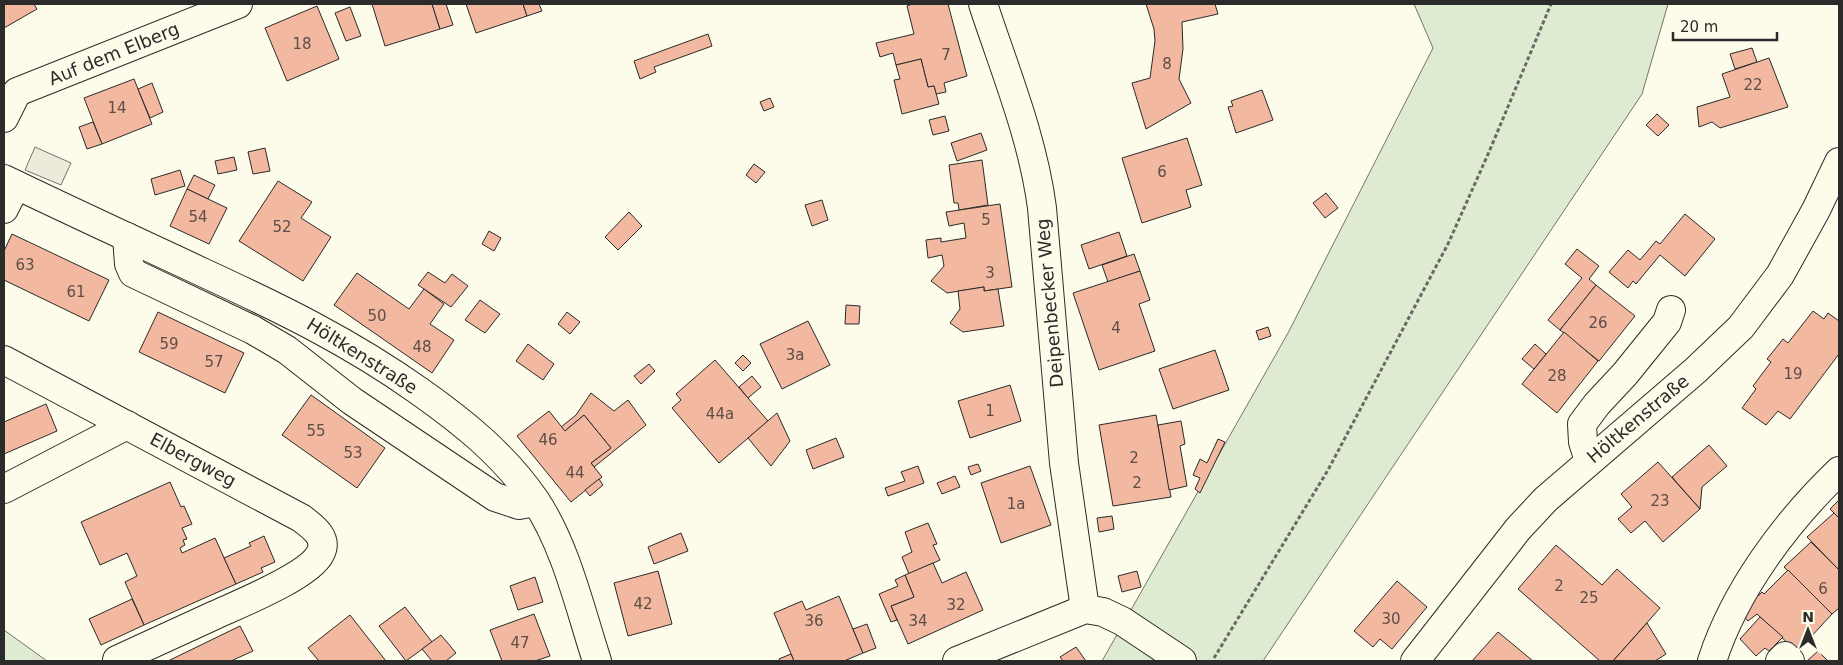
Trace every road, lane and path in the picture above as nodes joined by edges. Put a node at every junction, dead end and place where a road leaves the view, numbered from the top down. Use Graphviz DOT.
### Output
graph roads {
  1 [pos="238,4"];
  2 [pos="983,4"];
  3 [pos="1551,4"];
  4 [pos="4,118"];
  5 [pos="1839,162"];
  6 [pos="10,182"];
  7 [pos="4,210"];
  8 [pos="127,236"];
  9 [pos="1671,310"];
  10 [pos="4,360"];
  11 [pos="127,426"];
  12 [pos="1589,461"];
  13 [pos="1839,471"];
  14 [pos="4,489"];
  15 [pos="536,502"];
  16 [pos="1085,609"];
  17 [pos="117,660"];
  18 [pos="597,661"];
  19 [pos="957,661"];
  20 [pos="1182,661"];
  21 [pos="1212,661"];
  22 [pos="1416,661"];
  23 [pos="1712,661"];
  24 [pos="1780,661"];
  25 [pos="1790,661"];
  1 -- 4 [label="street, Auf dem Elberg"];
  2 -- 16 [label="street, Deipenbecker Weg"];
  3 -- 21 [label="path"];
  5 -- 12 [label="street, Höltkenstraße"];
  6 -- 7 [label="street"];
  6 -- 8 [label="street, Höltkenstraße"];
  8 -- 15 [label="street, Höltkenstraße"];
  8 -- 15 [label="street"];
  9 -- 12 [label="street"];
  10 -- 11 [label="street, Elbergweg"];
  11 -- 14 [label="street"];
  11 -- 17 [label="street, Elbergweg"];
  12 -- 22 [label="street, Höltkenstraße"];
  13 -- 23 [label="street"];
  15 -- 18 [label="street, Höltkenstraße"];
  16 -- 19 [label="street"];
  16 -- 20 [label="street"];
  24 -- 25 [label="street"];
}
